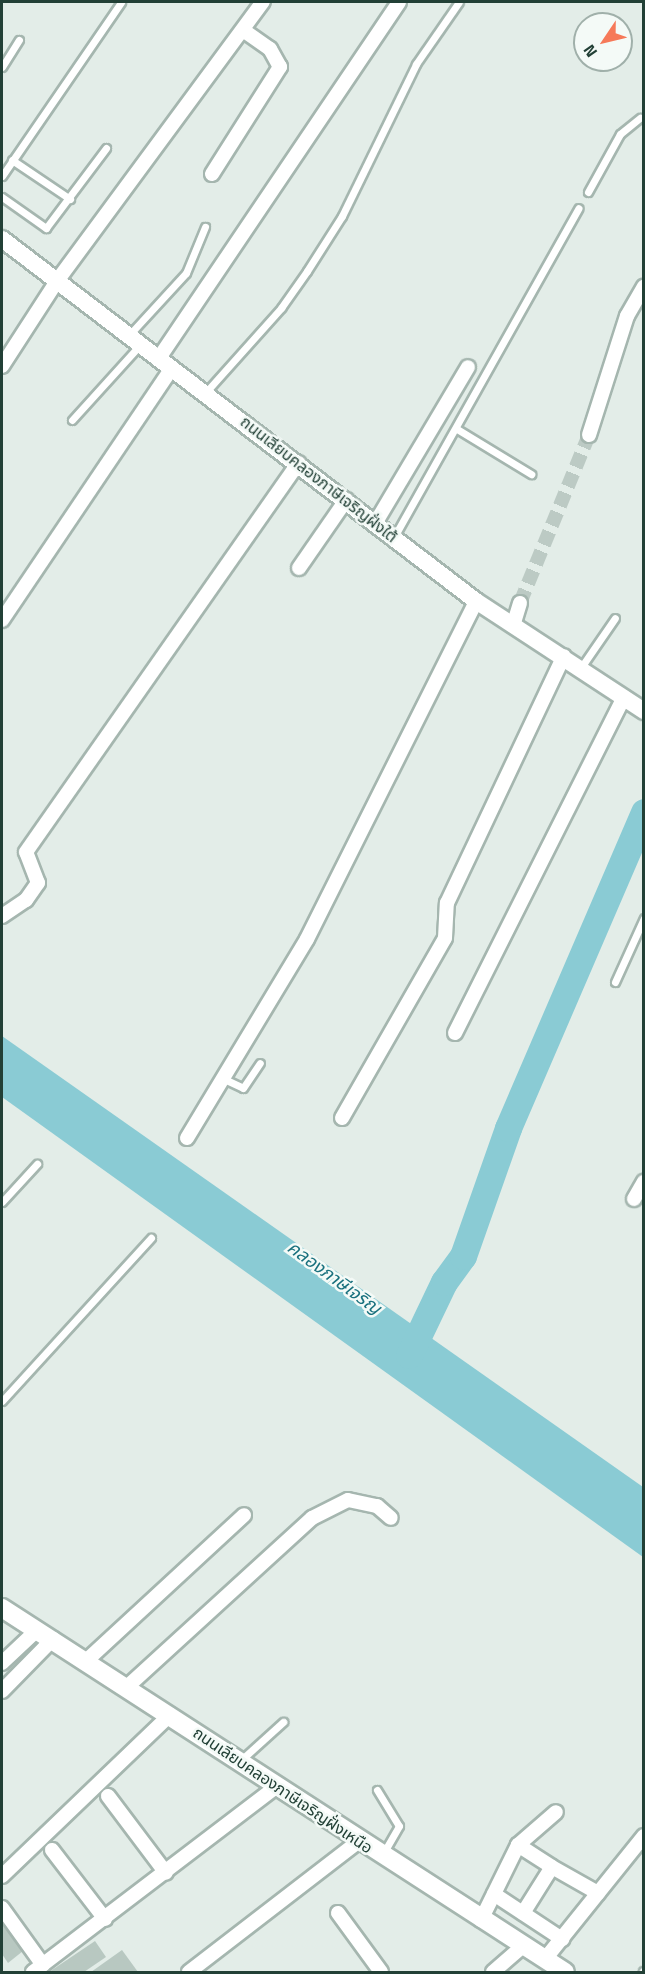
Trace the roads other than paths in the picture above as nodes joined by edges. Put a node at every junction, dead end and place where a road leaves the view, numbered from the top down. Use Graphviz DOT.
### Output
graph roads {
  1 [pos="121,2"];
  2 [pos="263,2"];
  3 [pos="399,2"];
  4 [pos="459,2"];
  5 [pos="243,30"];
  6 [pos="19,40"];
  7 [pos="2,67"];
  8 [pos="640,118"];
  9 [pos="106,148"];
  10 [pos="12,160"];
  11 [pos="212,174"];
  12 [pos="2,176"];
  13 [pos="588,192"];
  14 [pos="2,197"];
  15 [pos="69,199"];
  16 [pos="579,208"];
  17 [pos="205,227"];
  18 [pos="2,239"];
  19 [pos="57,281"];
  20 [pos="644,286"];
  21 [pos="135,340"];
  22 [pos="166,363"];
  23 [pos="2,366"];
  24 [pos="468,367"];
  25 [pos="206,392"];
  26 [pos="72,420"];
  27 [pos="457,429"];
  28 [pos="589,435"];
  29 [pos="298,463"];
  30 [pos="531,474"];
  31 [pos="346,500"];
  32 [pos="376,522"];
  33 [pos="394,537"];
  34 [pos="299,568"];
  35 [pos="476,601"];
  36 [pos="520,603"];
  37 [pos="615,618"];
  38 [pos="2,620"];
  39 [pos="513,626"];
  40 [pos="564,656"];
  41 [pos="582,666"];
  42 [pos="624,697"];
  43 [pos="644,711"];
  44 [pos="2,916"];
  45 [pos="644,918"];
  46 [pos="615,982"];
  47 [pos="455,1033"];
  48 [pos="260,1063"];
  49 [pos="222,1078"];
  50 [pos="342,1118"];
  51 [pos="187,1138"];
  52 [pos="37,1164"];
  53 [pos="644,1182"];
  54 [pos="634,1199"];
  55 [pos="2,1202"];
  56 [pos="151,1238"];
  57 [pos="2,1401"];
  58 [pos="244,1515"];
  59 [pos="392,1518"];
  60 [pos="2,1608"];
  61 [pos="37,1630"];
  62 [pos="53,1639"];
  63 [pos="86,1661"];
  64 [pos="2,1663"];
  65 [pos="128,1686"];
  66 [pos="2,1691"];
  67 [pos="170,1715"];
  68 [pos="283,1722"];
  69 [pos="240,1761"];
  70 [pos="278,1786"];
  71 [pos="377,1790"];
  72 [pos="108,1796"];
  73 [pos="556,1812"];
  74 [pos="644,1836"];
  75 [pos="358,1842"];
  76 [pos="518,1845"];
  77 [pos="52,1850"];
  78 [pos="382,1857"];
  79 [pos="552,1867"];
  80 [pos="166,1873"];
  81 [pos="2,1876"];
  82 [pos="598,1893"];
  83 [pos="494,1894"];
  84 [pos="2,1908"];
  85 [pos="523,1913"];
  86 [pos="338,1914"];
  87 [pos="105,1919"];
  88 [pos="482,1920"];
  89 [pos="562,1939"];
  90 [pos="523,1946"];
  91 [pos="545,1959"];
  92 [pos="38,1969"];
  93 [pos="189,1972"];
  94 [pos="381,1972"];
  95 [pos="493,1972"];
  96 [pos="565,1972"];
  1 -- 10 [label="lane"];
  2 -- 5 [label="street"];
  3 -- 22 [label="street"];
  4 -- 25 [label="lane"];
  5 -- 11 [label="street"];
  5 -- 19 [label="street"];
  6 -- 7 [label="lane"];
  8 -- 13 [label="lane"];
  9 -- 15 [label="lane"];
  10 -- 12 [label="lane"];
  10 -- 15 [label="lane"];
  14 -- 15 [label="lane"];
  16 -- 27 [label="lane"];
  17 -- 21 [label="lane"];
  18 -- 19 [label="street, ถนนเลียบคลองภาษีเจริญฝั่งใต้"];
  19 -- 21 [label="street, ถนนเลียบคลองภาษีเจริญฝั่งใต้"];
  19 -- 23 [label="street"];
  20 -- 28 [label="street"];
  21 -- 22 [label="street, ถนนเลียบคลองภาษีเจริญฝั่งใต้"];
  21 -- 26 [label="lane"];
  22 -- 25 [label="street, ถนนเลียบคลองภาษีเจริญฝั่งใต้"];
  22 -- 38 [label="street"];
  24 -- 32 [label="street"];
  25 -- 29 [label="street, ถนนเลียบคลองภาษีเจริญฝั่งใต้"];
  27 -- 30 [label="lane"];
  27 -- 33 [label="lane"];
  29 -- 31 [label="street, ถนนเลียบคลองภาษีเจริญฝั่งใต้"];
  29 -- 44 [label="street"];
  31 -- 32 [label="street, ถนนเลียบคลองภาษีเจริญฝั่งใต้"];
  31 -- 34 [label="street"];
  32 -- 33 [label="street, ถนนเลียบคลองภาษีเจริญฝั่งใต้"];
  33 -- 35 [label="street, ถนนเลียบคลองภาษีเจริญฝั่งใต้"];
  35 -- 39 [label="street, ถนนเลียบคลองภาษีเจริญฝั่งใต้"];
  35 -- 49 [label="street"];
  36 -- 39 [label="street"];
  37 -- 41 [label="lane"];
  39 -- 40 [label="street, ถนนเลียบคลองภาษีเจริญฝั่งใต้"];
  40 -- 41 [label="street, ถนนเลียบคลองภาษีเจริญฝั่งใต้"];
  40 -- 50 [label="street"];
  41 -- 42 [label="street, ถนนเลียบคลองภาษีเจริญฝั่งใต้"];
  42 -- 43 [label="street, ถนนเลียบคลองภาษีเจริญฝั่งใต้"];
  42 -- 47 [label="street"];
  45 -- 46 [label="lane"];
  48 -- 49 [label="lane"];
  49 -- 51 [label="street"];
  52 -- 55 [label="lane"];
  53 -- 54 [label="street"];
  56 -- 57 [label="lane"];
  58 -- 63 [label="street"];
  59 -- 65 [label="street"];
  60 -- 61 [label="main road, ถนนเลียบคลองภาษีเจริญฝั่งเหนือ"];
  61 -- 62 [label="main road, ถนนเลียบคลองภาษีเจริญฝั่งเหนือ"];
  61 -- 64 [label="street"];
  62 -- 63 [label="main road, ถนนเลียบคลองภาษีเจริญฝั่งเหนือ"];
  62 -- 66 [label="street"];
  63 -- 65 [label="main road, ถนนเลียบคลองภาษีเจริญฝั่งเหนือ"];
  65 -- 67 [label="main road, ถนนเลียบคลองภาษีเจริญฝั่งเหนือ"];
  67 -- 69 [label="main road, ถนนเลียบคลองภาษีเจริญฝั่งเหนือ"];
  67 -- 81 [label="street"];
  68 -- 69 [label="lane"];
  69 -- 70 [label="main road, ถนนเลียบคลองภาษีเจริญฝั่งเหนือ"];
  70 -- 75 [label="main road, ถนนเลียบคลองภาษีเจริญฝั่งเหนือ"];
  70 -- 80 [label="street"];
  71 -- 78 [label="lane"];
  72 -- 80 [label="street"];
  73 -- 76 [label="street"];
  74 -- 82 [label="street"];
  75 -- 78 [label="main road, ถนนเลียบคลองภาษีเจริญฝั่งเหนือ"];
  75 -- 93 [label="street"];
  76 -- 79 [label="street"];
  76 -- 83 [label="street"];
  77 -- 87 [label="street"];
  78 -- 88 [label="main road, ถนนเลียบคลองภาษีเจริญฝั่งเหนือ"];
  79 -- 82 [label="street"];
  79 -- 85 [label="street"];
  80 -- 87 [label="street"];
  82 -- 89 [label="street"];
  83 -- 85 [label="street"];
  83 -- 88 [label="street"];
  84 -- 92 [label="street"];
  85 -- 89 [label="street"];
  86 -- 94 [label="street"];
  87 -- 92 [label="street"];
  88 -- 90 [label="main road, ถนนเลียบคลองภาษีเจริญฝั่งเหนือ"];
  89 -- 91 [label="street"];
  90 -- 91 [label="main road, ถนนเลียบคลองภาษีเจริญฝั่งเหนือ"];
  90 -- 95 [label="street"];
  91 -- 96 [label="main road, ถนนเลียบคลองภาษีเจริญฝั่งเหนือ"];
}
